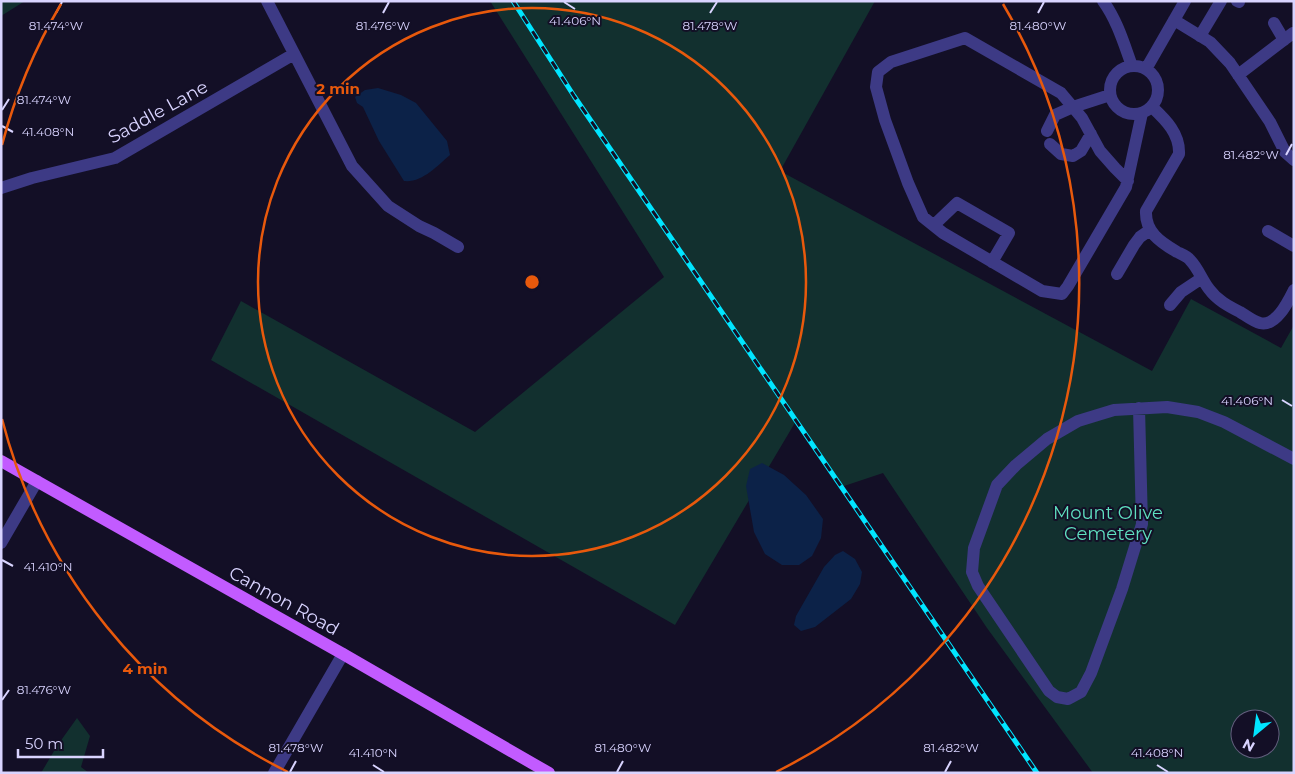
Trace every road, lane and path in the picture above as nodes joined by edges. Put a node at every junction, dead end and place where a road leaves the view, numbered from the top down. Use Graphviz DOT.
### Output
graph roads {
  1 [pos="267,1"];
  2 [pos="1103,1"];
  3 [pos="1185,1"];
  4 [pos="1222,1"];
  5 [pos="1174,20"];
  6 [pos="1274,23"];
  7 [pos="1200,36"];
  8 [pos="1289,37"];
  9 [pos="294,54"];
  10 [pos="1132,66"];
  11 [pos="1146,69"];
  12 [pos="1238,75"];
  13 [pos="1110,94"];
  14 [pos="1072,106"];
  15 [pos="1147,110"];
  16 [pos="1047,131"];
  17 [pos="1091,134"];
  18 [pos="1050,144"];
  19 [pos="1294,160"];
  20 [pos="1128,181"];
  21 [pos="1,188"];
  22 [pos="934,225"];
  23 [pos="1150,230"];
  24 [pos="1268,231"];
  25 [pos="1294,246"];
  26 [pos="458,247"];
  27 [pos="992,262"];
  28 [pos="1117,274"];
  29 [pos="1202,278"];
  30 [pos="1294,290"];
  31 [pos="1170,305"];
  32 [pos="1139,408"];
  33 [pos="1294,459"];
  34 [pos="1,461"];
  35 [pos="37,481"];
  36 [pos="1,543"];
  37 [pos="343,654"];
  38 [pos="274,773"];
  39 [pos="549,773"];
  1 -- 9 [label="street"];
  2 -- 10 [label="street"];
  3 -- 5 [label="street"];
  4 -- 7 [label="street"];
  5 -- 7 [label="street"];
  5 -- 11 [label="street"];
  6 -- 8 [label="street"];
  7 -- 12 [label="street"];
  8 -- 12 [label="street"];
  9 -- 21 [label="street, Saddle Lane"];
  9 -- 26 [label="street"];
  10 -- 11 [label="street"];
  10 -- 13 [label="street"];
  11 -- 15 [label="street"];
  12 -- 19 [label="street"];
  13 -- 14 [label="street"];
  13 -- 15 [label="street"];
  14 -- 16 [label="street"];
  14 -- 17 [label="street"];
  14 -- 22 [label="street"];
  15 -- 20 [label="street"];
  15 -- 23 [label="street"];
  17 -- 18 [label="street"];
  17 -- 20 [label="street"];
  20 -- 27 [label="street"];
  22 -- 27 [label="street"];
  22 -- 27 [label="street"];
  23 -- 28 [label="street"];
  23 -- 29 [label="street"];
  24 -- 25 [label="street"];
  29 -- 30 [label="street"];
  29 -- 31 [label="street"];
  32 -- 32 [label="street"];
  32 -- 33 [label="street"];
  34 -- 35 [label="main road, Cannon Road"];
  35 -- 36 [label="street"];
  35 -- 37 [label="main road, Cannon Road"];
  37 -- 38 [label="street"];
  37 -- 39 [label="main road, Cannon Road"];
}
